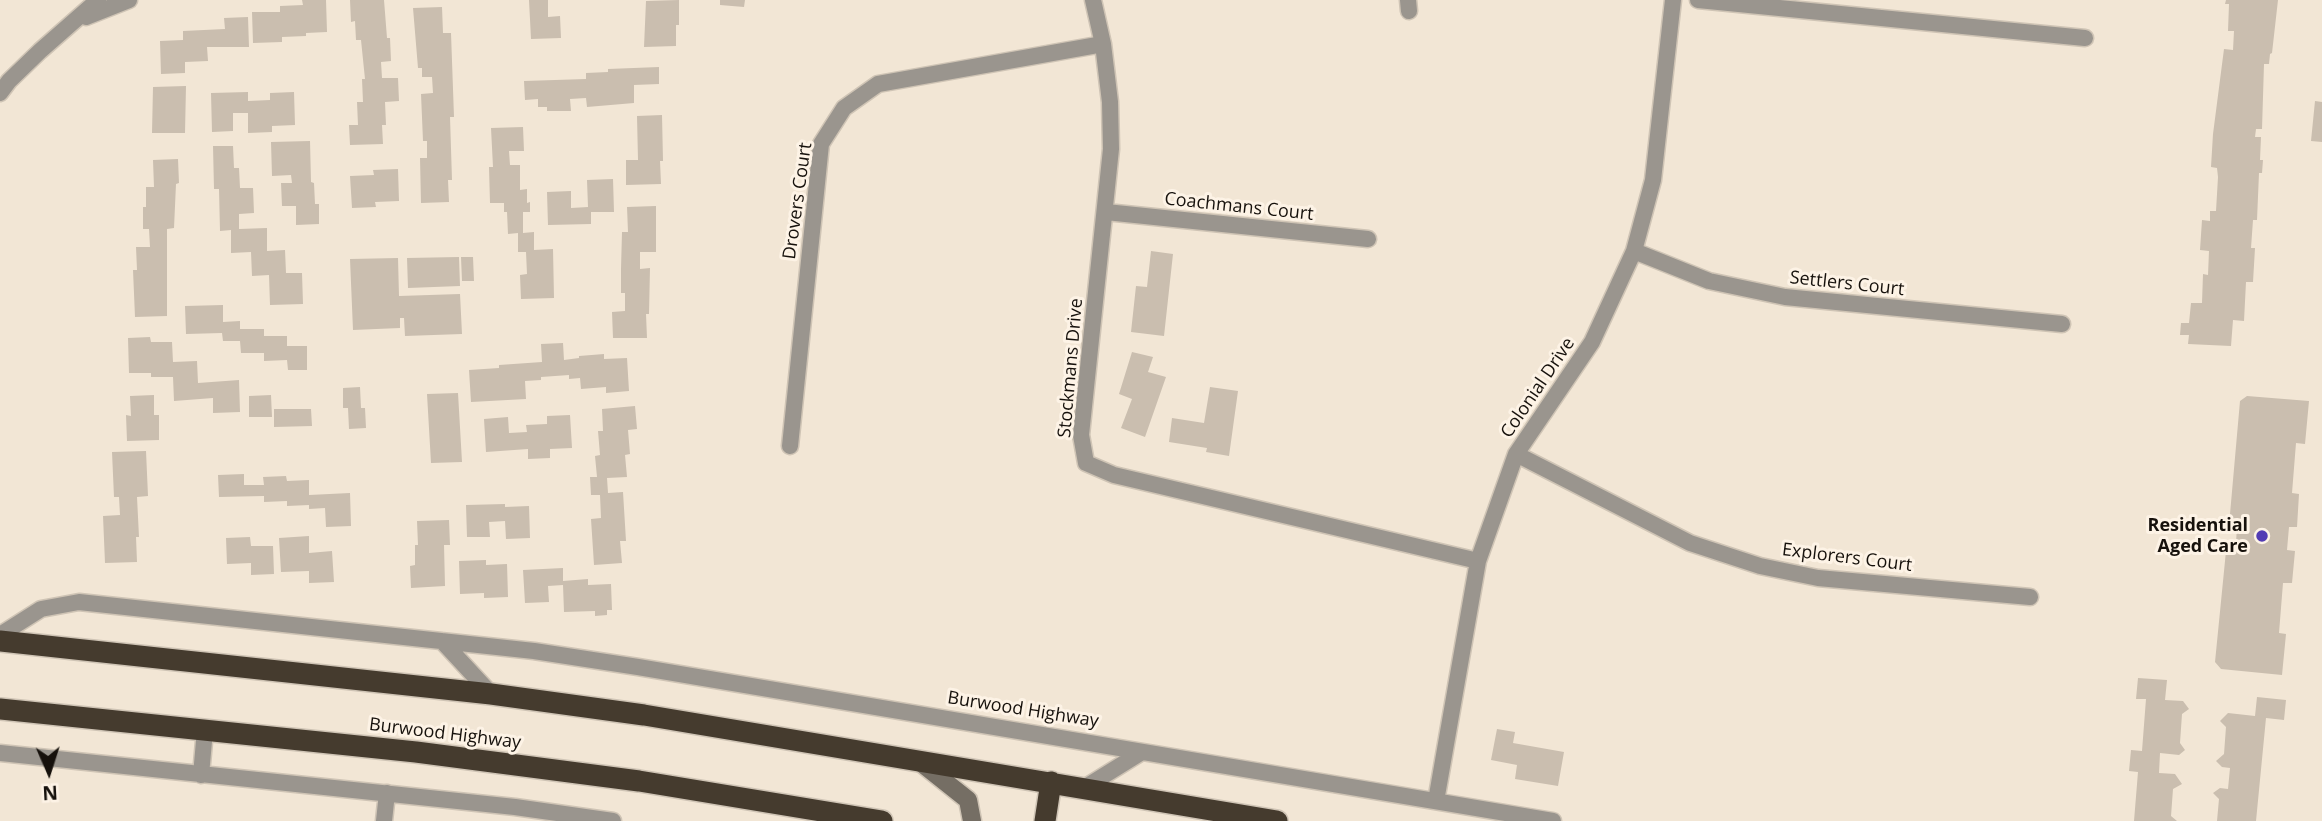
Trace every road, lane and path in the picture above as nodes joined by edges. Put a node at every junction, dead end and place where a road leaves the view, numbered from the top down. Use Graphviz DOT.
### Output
graph roads {
  1 [pos="99,0"];
  2 [pos="129,0"];
  3 [pos="1093,0"];
  4 [pos="1673,0"];
  5 [pos="1698,0"];
  6 [pos="71,23"];
  7 [pos="2085,38"];
  8 [pos="1102,44"];
  9 [pos="0,93"];
  10 [pos="1106,212"];
  11 [pos="1368,239"];
  12 [pos="1634,251"];
  13 [pos="2062,324"];
  14 [pos="790,446"];
  15 [pos="1516,454"];
  16 [pos="1478,561"];
  17 [pos="2030,597"];
  18 [pos="0,635"];
  19 [pos="0,641"];
  20 [pos="442,641"];
  21 [pos="491,694"];
  22 [pos="0,709"];
  23 [pos="205,730"];
  24 [pos="1142,752"];
  25 [pos="0,753"];
  26 [pos="919,761"];
  27 [pos="201,775"];
  28 [pos="1051,782"];
  29 [pos="1084,788"];
  30 [pos="387,793"];
  31 [pos="1436,801"];
  32 [pos="384,821"];
  33 [pos="613,821"];
  34 [pos="882,821"];
  35 [pos="972,821"];
  36 [pos="1045,821"];
  37 [pos="1277,821"];
  38 [pos="1552,821"];
  1 -- 6 [label="street"];
  2 -- 6 [label="street"];
  3 -- 8 [label="street, Stockmans Drive"];
  4 -- 12 [label="street, Colonial Drive"];
  5 -- 7 [label="street"];
  6 -- 9 [label="street"];
  8 -- 10 [label="street, Stockmans Drive"];
  8 -- 14 [label="street, Drovers Court"];
  10 -- 11 [label="street, Coachmans Court"];
  10 -- 16 [label="street, Stockmans Drive"];
  12 -- 13 [label="street, Settlers Court"];
  12 -- 15 [label="street, Colonial Drive"];
  15 -- 16 [label="street, Colonial Drive"];
  15 -- 17 [label="street, Explorers Court"];
  16 -- 31 [label="street, Colonial Drive"];
  18 -- 20 [label="street, Burwood Highway"];
  19 -- 21 [label="highway"];
  20 -- 21 [label="street"];
  20 -- 24 [label="street, Burwood Highway"];
  21 -- 26 [label="highway"];
  22 -- 23 [label="highway, Burwood Highway"];
  23 -- 27 [label="street"];
  23 -- 34 [label="highway, Burwood Highway"];
  24 -- 29 [label="street"];
  24 -- 31 [label="street, Burwood Highway"];
  25 -- 27 [label="street"];
  26 -- 28 [label="highway"];
  26 -- 35 [label="street"];
  27 -- 30 [label="street"];
  28 -- 29 [label="highway"];
  28 -- 36 [label="highway"];
  29 -- 37 [label="highway"];
  30 -- 32 [label="street"];
  30 -- 33 [label="street"];
  31 -- 38 [label="street, Burwood Highway"];
}
